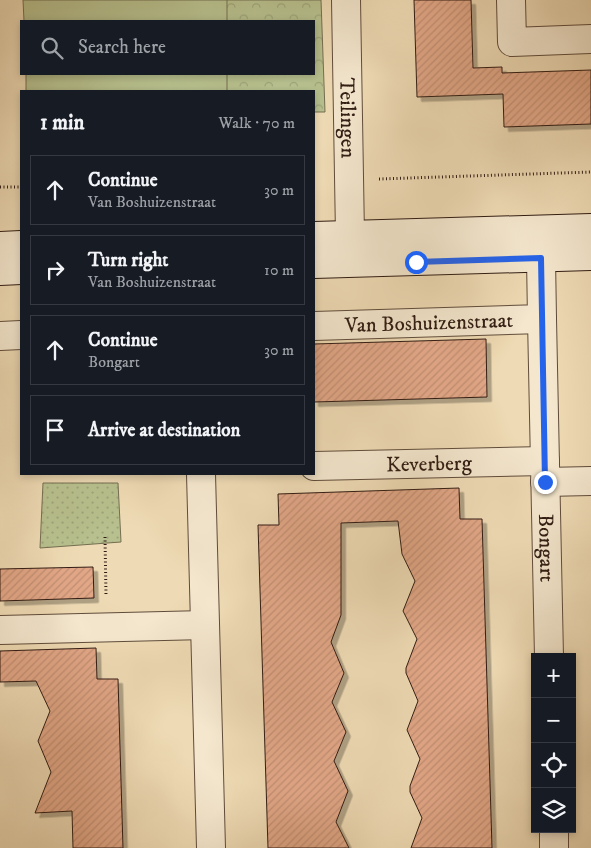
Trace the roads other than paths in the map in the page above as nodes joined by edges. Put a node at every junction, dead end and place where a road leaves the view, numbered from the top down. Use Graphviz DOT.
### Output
graph roads {
  1 [pos="346,0"];
  2 [pos="511,0"];
  3 [pos="591,39"];
  4 [pos="591,228"];
  5 [pos="539,230"];
  6 [pos="350,235"];
  7 [pos="315,236"];
  8 [pos="0,246"];
  9 [pos="20,246"];
  10 [pos="591,256"];
  11 [pos="541,258"];
  12 [pos="315,264"];
  13 [pos="351,264"];
  14 [pos="0,270"];
  15 [pos="20,270"];
  16 [pos="542,319"];
  17 [pos="315,326"];
  18 [pos="20,335"];
  19 [pos="0,336"];
  20 [pos="315,466"];
  21 [pos="545,471"];
  22 [pos="201,475"];
  23 [pos="591,480"];
  24 [pos="206,625"];
  25 [pos="0,630"];
  26 [pos="549,653"];
  27 [pos="554,833"];
  28 [pos="211,848"];
  29 [pos="554,848"];
  1 -- 6 [label="street, Teilingen"];
  2 -- 3 [label="street"];
  4 -- 5 [label="street"];
  5 -- 6 [label="street"];
  5 -- 11 [label="street, Van Boshuizenstraat"];
  6 -- 7 [label="street"];
  6 -- 13 [label="street"];
  8 -- 9 [label="street"];
  10 -- 11 [label="street"];
  11 -- 13 [label="street"];
  11 -- 16 [label="street, Van Boshuizenstraat"];
  12 -- 13 [label="street"];
  14 -- 15 [label="street"];
  16 -- 17 [label="street, Van Boshuizenstraat"];
  16 -- 21 [label="street, Bongart"];
  18 -- 19 [label="street"];
  20 -- 21 [label="street, Keverberg"];
  21 -- 23 [label="street, Keverberg"];
  21 -- 26 [label="street, Bongart"];
  22 -- 24 [label="street"];
  24 -- 25 [label="street"];
  24 -- 28 [label="street"];
  27 -- 29 [label="street"];
}
